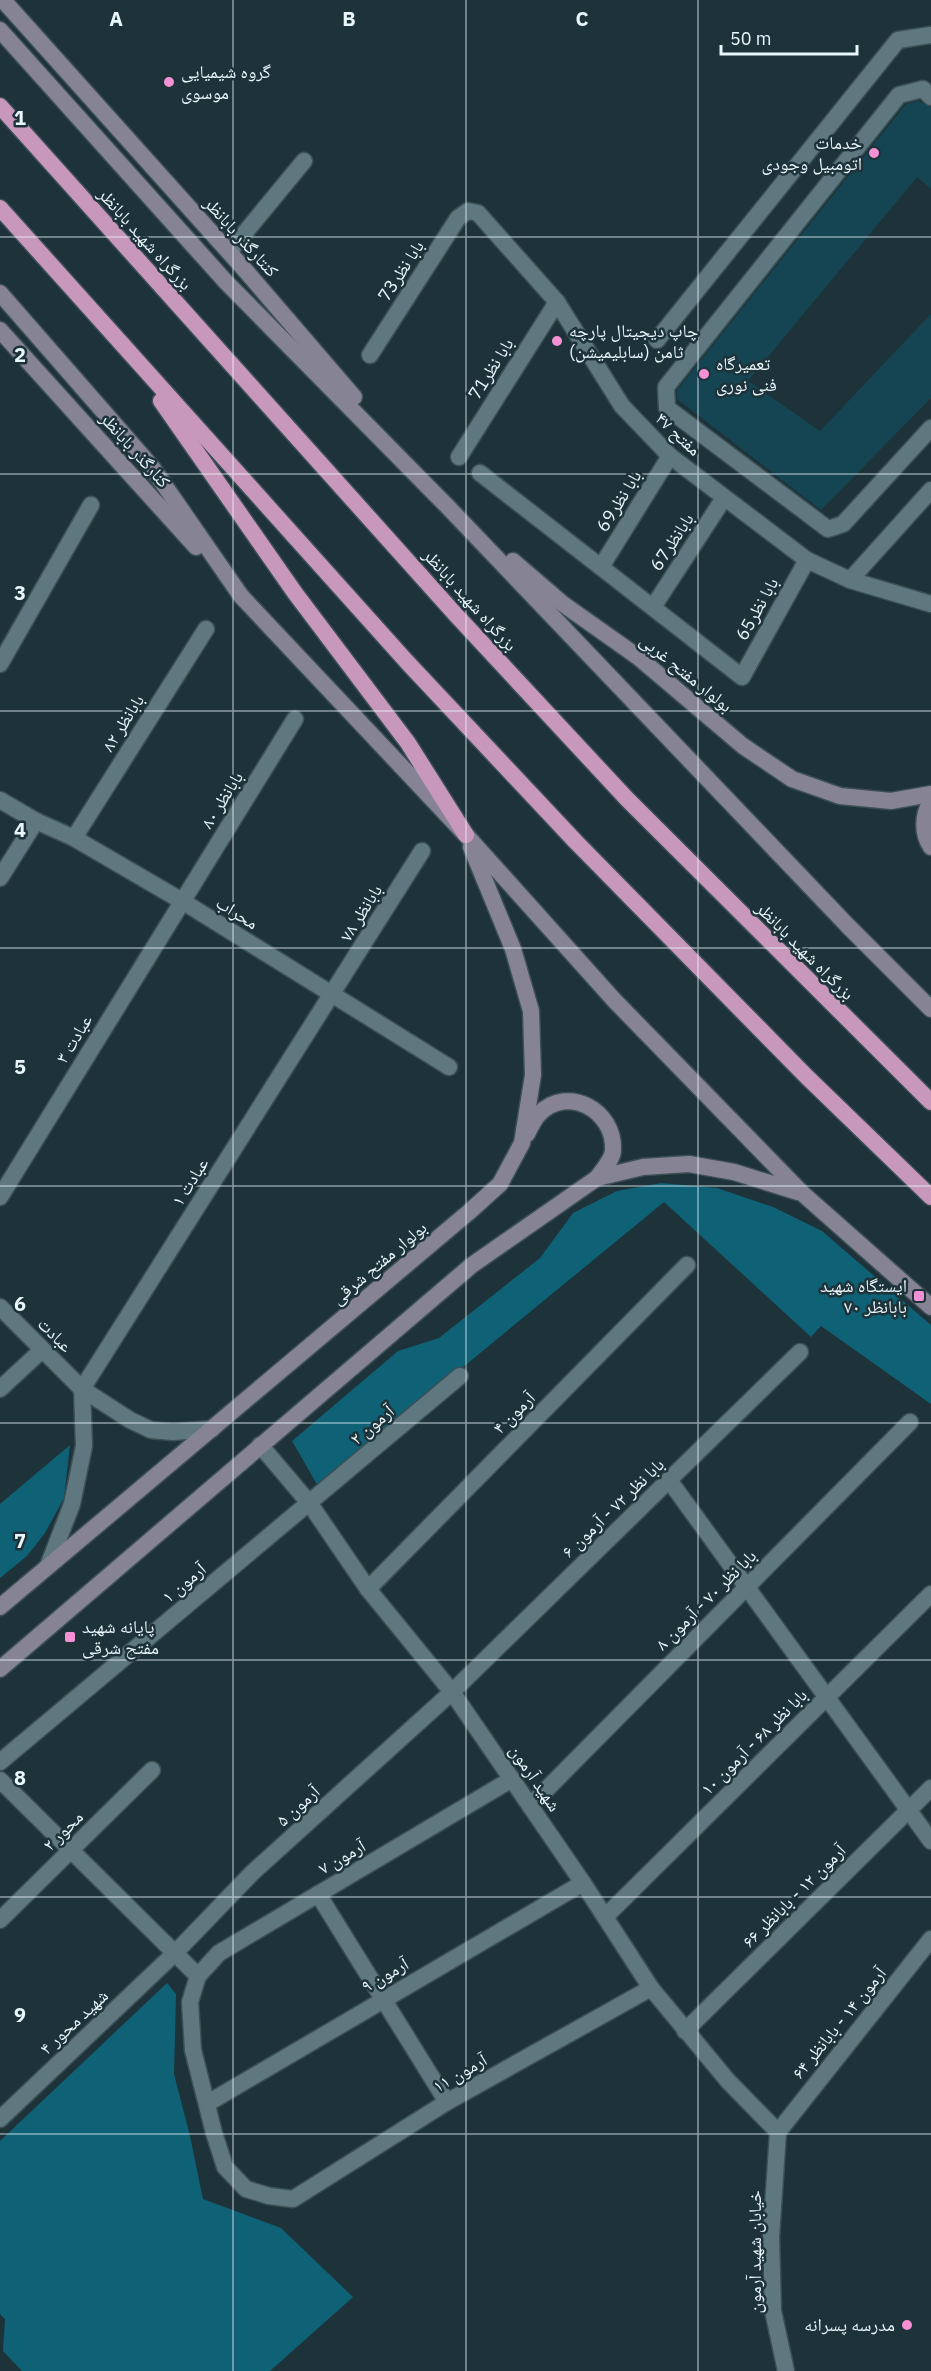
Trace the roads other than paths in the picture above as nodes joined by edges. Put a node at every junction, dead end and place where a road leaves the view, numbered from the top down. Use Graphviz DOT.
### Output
graph roads {
  1 [pos="3,0"];
  2 [pos="0,30"];
  3 [pos="931,35"];
  4 [pos="931,96"];
  5 [pos="0,106"];
  6 [pos="303,161"];
  7 [pos="0,208"];
  8 [pos="468,211"];
  9 [pos="229,252"];
  10 [pos="0,293"];
  11 [pos="557,302"];
  12 [pos="0,330"];
  13 [pos="118,339"];
  14 [pos="657,340"];
  15 [pos="370,355"];
  16 [pos="931,428"];
  17 [pos="670,456"];
  18 [pos="459,457"];
  19 [pos="480,473"];
  20 [pos="931,490"];
  21 [pos="724,498"];
  22 [pos="91,505"];
  23 [pos="446,505"];
  24 [pos="807,560"];
  25 [pos="601,567"];
  26 [pos="850,580"];
  27 [pos="241,596"];
  28 [pos="931,604"];
  29 [pos="653,608"];
  30 [pos="206,628"];
  31 [pos="0,664"];
  32 [pos="295,719"];
  33 [pos="931,794"];
  34 [pos="0,800"];
  35 [pos="931,802"];
  36 [pos="36,821"];
  37 [pos="466,835"];
  38 [pos="74,838"];
  39 [pos="931,847"];
  40 [pos="422,851"];
  41 [pos="0,878"];
  42 [pos="182,901"];
  43 [pos="332,996"];
  44 [pos="931,1010"];
  45 [pos="449,1067"];
  46 [pos="931,1102"];
  47 [pos="522,1143"];
  48 [pos="597,1178"];
  49 [pos="802,1193"];
  50 [pos="0,1197"];
  51 [pos="931,1197"];
  52 [pos="687,1265"];
  53 [pos="0,1307"];
  54 [pos="931,1307"];
  55 [pos="42,1350"];
  56 [pos="800,1352"];
  57 [pos="460,1376"];
  58 [pos="0,1389"];
  59 [pos="82,1389"];
  60 [pos="910,1422"];
  61 [pos="212,1429"];
  62 [pos="260,1445"];
  63 [pos="669,1480"];
  64 [pos="310,1504"];
  65 [pos="48,1566"];
  66 [pos="747,1587"];
  67 [pos="368,1589"];
  68 [pos="931,1594"];
  69 [pos="0,1607"];
  70 [pos="0,1669"];
  71 [pos="452,1692"];
  72 [pos="827,1697"];
  73 [pos="0,1762"];
  74 [pos="152,1770"];
  75 [pos="512,1779"];
  76 [pos="0,1780"];
  77 [pos="931,1788"];
  78 [pos="530,1806"];
  79 [pos="909,1810"];
  80 [pos="931,1841"];
  81 [pos="70,1851"];
  82 [pos="583,1883"];
  83 [pos="318,1893"];
  84 [pos="605,1917"];
  85 [pos="0,1920"];
  86 [pos="931,1939"];
  87 [pos="175,1953"];
  88 [pos="198,1976"];
  89 [pos="651,1989"];
  90 [pos="383,1999"];
  91 [pos="685,2031"];
  92 [pos="447,2102"];
  93 [pos="208,2103"];
  94 [pos="0,2119"];
  95 [pos="777,2132"];
  96 [pos="786,2371"];
  1 -- 9 [label="main road, کنتارگذر بابانظر"];
  2 -- 23 [label="main road"];
  3 -- 14 [label="street"];
  4 -- 16 [label="street"];
  5 -- 46 [label="highway, بزرگراه شهید بابانظر"];
  6 -- 9 [label="street"];
  7 -- 13 [label="highway"];
  8 -- 11 [label="street, مفتح ۴۷"];
  8 -- 15 [label="street, بابا نظر73"];
  9 -- 23 [label="main road, کنتارگذر بابانظر"];
  10 -- 27 [label="main road"];
  11 -- 17 [label="street, مفتح ۴۷"];
  11 -- 18 [label="street, بابا نظر71"];
  12 -- 27 [label="main road, کنارگذر بابانظر"];
  13 -- 37 [label="highway"];
  13 -- 51 [label="highway"];
  17 -- 21 [label="street, مفتح ۴۷"];
  17 -- 25 [label="street, بابا نظر69"];
  19 -- 25 [label="street"];
  20 -- 26 [label="street"];
  21 -- 24 [label="street, مفتح ۴۷"];
  21 -- 29 [label="street, بابانظر67"];
  22 -- 31 [label="street"];
  23 -- 33 [label="main road, بولوار مفتح غربی"];
  23 -- 44 [label="main road"];
  24 -- 26 [label="street, مفتح ۴۷"];
  24 -- 29 [label="street, بابا نظر65"];
  25 -- 29 [label="street"];
  26 -- 28 [label="street, مفتح ۴۷"];
  27 -- 37 [label="main road"];
  30 -- 38 [label="street, بابانظر ۸۲"];
  32 -- 42 [label="street, بابانظر ۸۰"];
  34 -- 36 [label="street, محراب"];
  35 -- 39 [label="main road"];
  36 -- 38 [label="street, محراب"];
  36 -- 41 [label="street"];
  37 -- 47 [label="main road, بولوار مفتح شرقی"];
  37 -- 49 [label="main road"];
  38 -- 42 [label="street, محراب"];
  40 -- 43 [label="street, بابانظر ۷۸"];
  42 -- 43 [label="street, محراب"];
  42 -- 50 [label="street, عبادت ۳"];
  43 -- 45 [label="street, محراب"];
  43 -- 59 [label="street, عبادت ۱"];
  47 -- 48 [label="main road"];
  47 -- 61 [label="main road, بولوار مفتح شرقی"];
  48 -- 49 [label="main road"];
  48 -- 62 [label="main road"];
  49 -- 54 [label="main road"];
  52 -- 67 [label="street, آرمون ۴"];
  53 -- 55 [label="street, عبادت"];
  55 -- 58 [label="street"];
  55 -- 59 [label="street, عبادت"];
  56 -- 63 [label="street, بابا نظر ۷۲ - آرمون ۶"];
  57 -- 64 [label="street, آرمون ۲"];
  59 -- 61 [label="street, عبادت"];
  59 -- 65 [label="street"];
  60 -- 66 [label="street, بابا نظر ۷۰ - آرمون ۸"];
  61 -- 65 [label="main road, بولوار مفتح شرقی"];
  62 -- 64 [label="street, شهید آرمون"];
  62 -- 70 [label="main road"];
  63 -- 66 [label="street"];
  63 -- 71 [label="street, بابا نظر ۷۲ - آرمون ۶"];
  64 -- 67 [label="street, شهید آرمون"];
  64 -- 73 [label="street, آرمون ۱"];
  65 -- 69 [label="main road, بولوار مفتح شرقی"];
  66 -- 72 [label="street"];
  66 -- 78 [label="street, بابا نظر ۷۰ - آرمون ۸"];
  67 -- 71 [label="street, شهید آرمون"];
  68 -- 72 [label="street, بابا نظر ۶۸ - آرمون ۱۰"];
  71 -- 75 [label="street, شهید آرمون"];
  71 -- 87 [label="street, آرمون ۵"];
  72 -- 79 [label="street"];
  72 -- 84 [label="street, بابا نظر ۶۸ - آرمون ۱۰"];
  74 -- 81 [label="street, محور ۲"];
  75 -- 78 [label="street, شهید آرمون"];
  75 -- 83 [label="street, آرمون ۷"];
  76 -- 81 [label="street"];
  77 -- 79 [label="street, آرمون ۱۲ - بابانظر ۶۶"];
  78 -- 82 [label="street, شهید آرمون"];
  79 -- 80 [label="street"];
  79 -- 91 [label="street, آرمون ۱۲ - بابانظر ۶۶"];
  81 -- 85 [label="street, محور ۲"];
  81 -- 87 [label="street"];
  82 -- 84 [label="street, شهید آرمون"];
  82 -- 90 [label="street, آرمون ۹"];
  83 -- 88 [label="street, آرمون ۷"];
  83 -- 90 [label="street"];
  84 -- 89 [label="street, شهید آرمون"];
  86 -- 95 [label="street, آرمون ۱۴ - بابانظر ۶۴"];
  87 -- 88 [label="street"];
  87 -- 94 [label="street, شهید محور ۴"];
  88 -- 93 [label="street"];
  89 -- 91 [label="street, شهید آرمون"];
  89 -- 92 [label="street, آرمون ۱۱"];
  90 -- 92 [label="street"];
  90 -- 93 [label="street, آرمون ۹"];
  91 -- 95 [label="street, شهید آرمون"];
  92 -- 93 [label="street, آرمون ۱۱"];
  95 -- 96 [label="street, خیابان شهید آرمون"];
}
